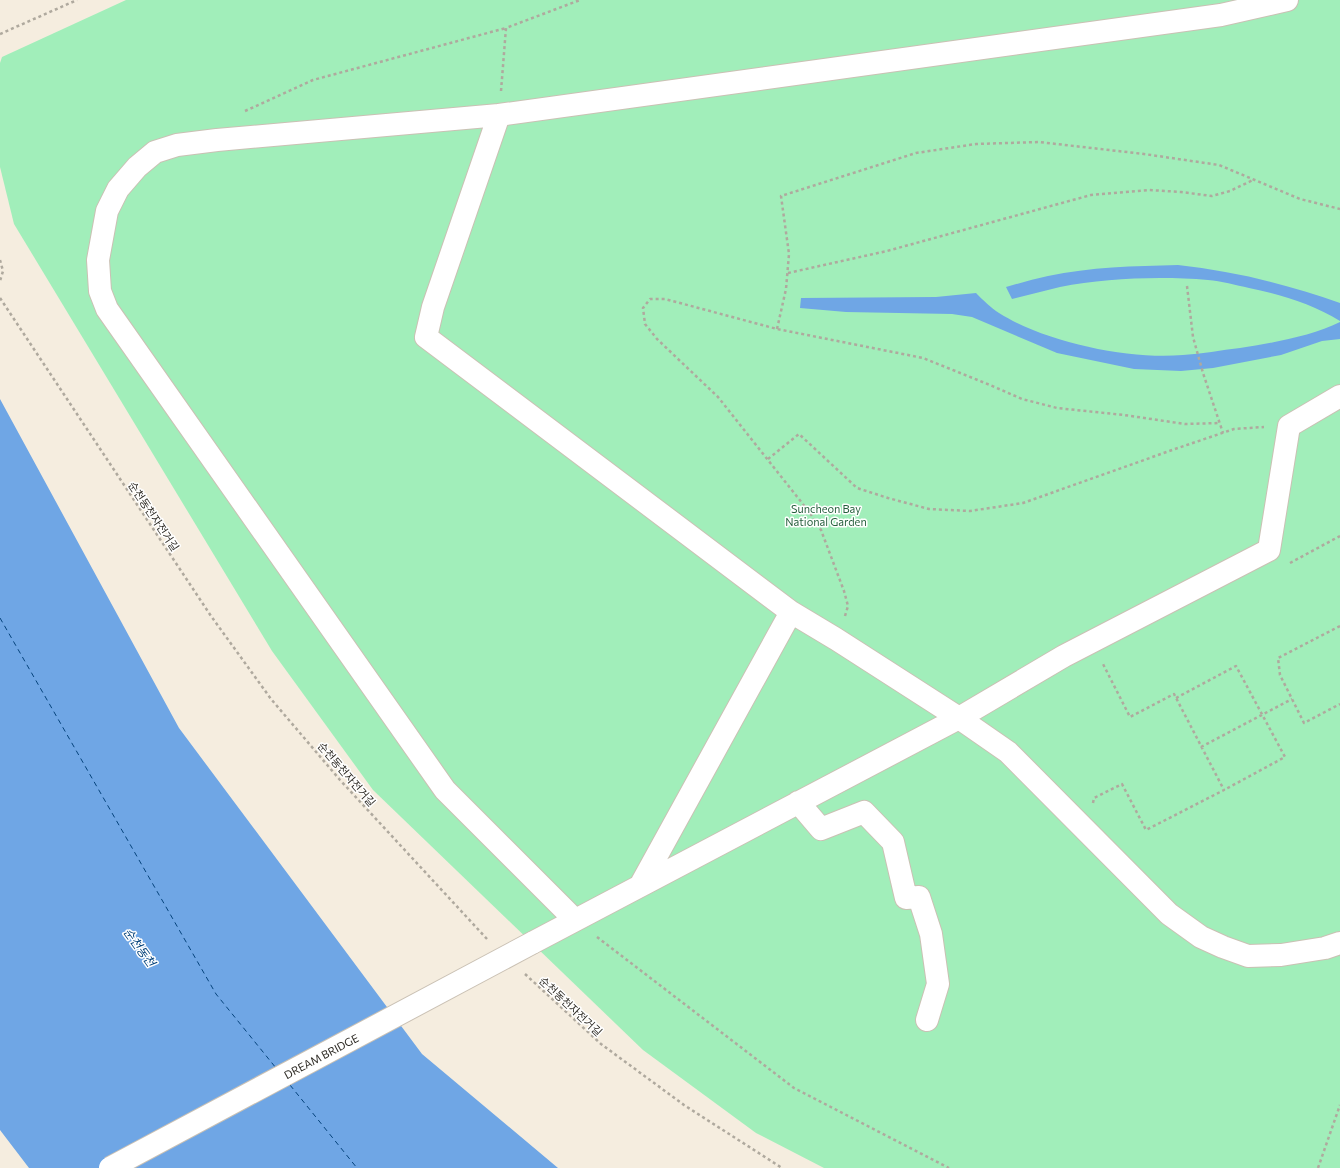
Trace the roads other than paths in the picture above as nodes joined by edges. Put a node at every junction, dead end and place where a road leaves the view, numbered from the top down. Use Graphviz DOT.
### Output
graph roads {
  1 [pos="1287,0"];
  2 [pos="499,115"];
  3 [pos="1340,396"];
  4 [pos="791,612"];
  5 [pos="959,718"];
  6 [pos="798,802"];
  7 [pos="640,886"];
  8 [pos="575,920"];
  9 [pos="1340,943"];
  10 [pos="927,1020"];
  11 [pos="110,1168"];
  1 -- 2 [label="street"];
  2 -- 4 [label="street"];
  2 -- 8 [label="street"];
  3 -- 5 [label="street, DREAM BRIDGE"];
  4 -- 5 [label="street"];
  4 -- 7 [label="street"];
  5 -- 6 [label="street, DREAM BRIDGE"];
  5 -- 9 [label="street"];
  6 -- 7 [label="street, DREAM BRIDGE"];
  6 -- 10 [label="street"];
  7 -- 8 [label="street, DREAM BRIDGE"];
  8 -- 11 [label="street, DREAM BRIDGE, bridge"];
}
